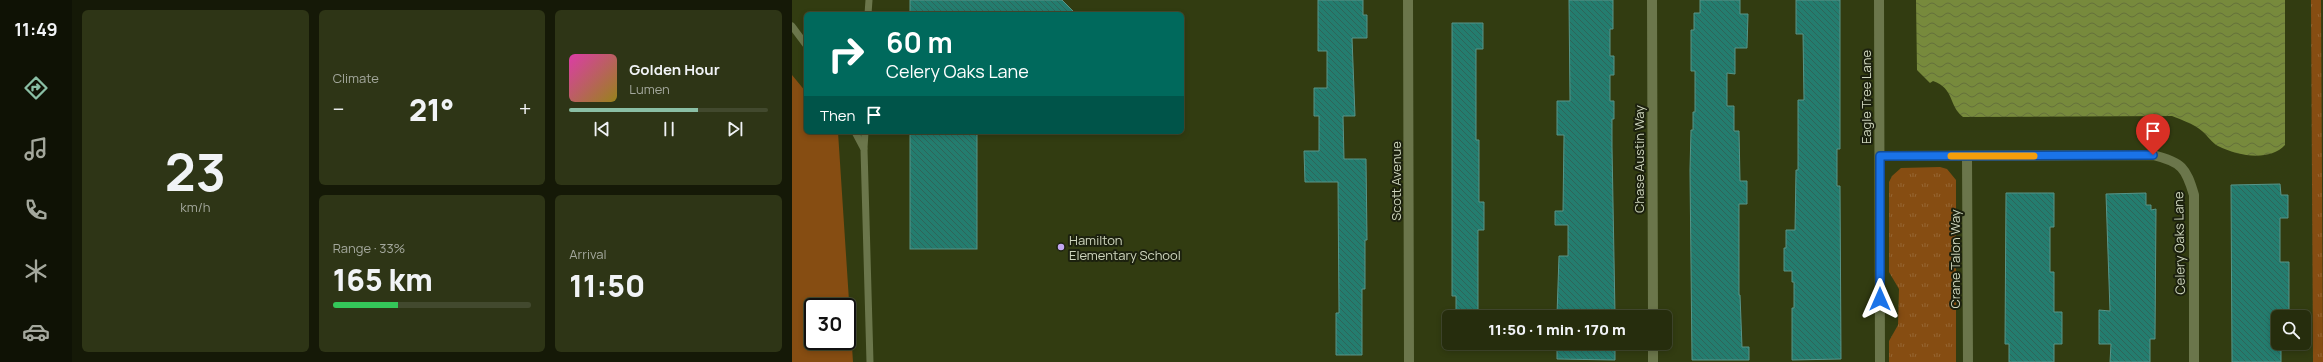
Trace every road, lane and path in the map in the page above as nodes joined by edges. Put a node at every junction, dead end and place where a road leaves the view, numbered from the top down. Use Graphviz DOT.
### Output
graph roads {
  1 [pos="869,0"];
  2 [pos="1408,0"];
  3 [pos="1652,0"];
  4 [pos="1879,0"];
  5 [pos="868,12"];
  6 [pos="792,26"];
  7 [pos="804,42"];
  8 [pos="856,134"];
  9 [pos="865,134"];
  10 [pos="864,149"];
  11 [pos="1880,156"];
  12 [pos="1968,156"];
  13 [pos="1653,310"];
  14 [pos="1653,350"];
  15 [pos="870,362"];
  16 [pos="1409,362"];
  17 [pos="1653,362"];
  18 [pos="1880,362"];
  19 [pos="1968,362"];
  20 [pos="2194,362"];
  1 -- 5 [label="lane"];
  2 -- 16 [label="street, Scott Avenue"];
  3 -- 13 [label="street, Chase Austin Way"];
  4 -- 11 [label="street, Eagle Tree Lane"];
  6 -- 7 [label="lane"];
  8 -- 10 [label="lane"];
  9 -- 10 [label="lane"];
  10 -- 15 [label="lane"];
  11 -- 12 [label="street, Celery Oaks Lane"];
  11 -- 18 [label="street, Eagle Tree Lane"];
  12 -- 19 [label="street, Crane Talon Way"];
  12 -- 20 [label="street, Celery Oaks Lane"];
  14 -- 17 [label="street"];
}
